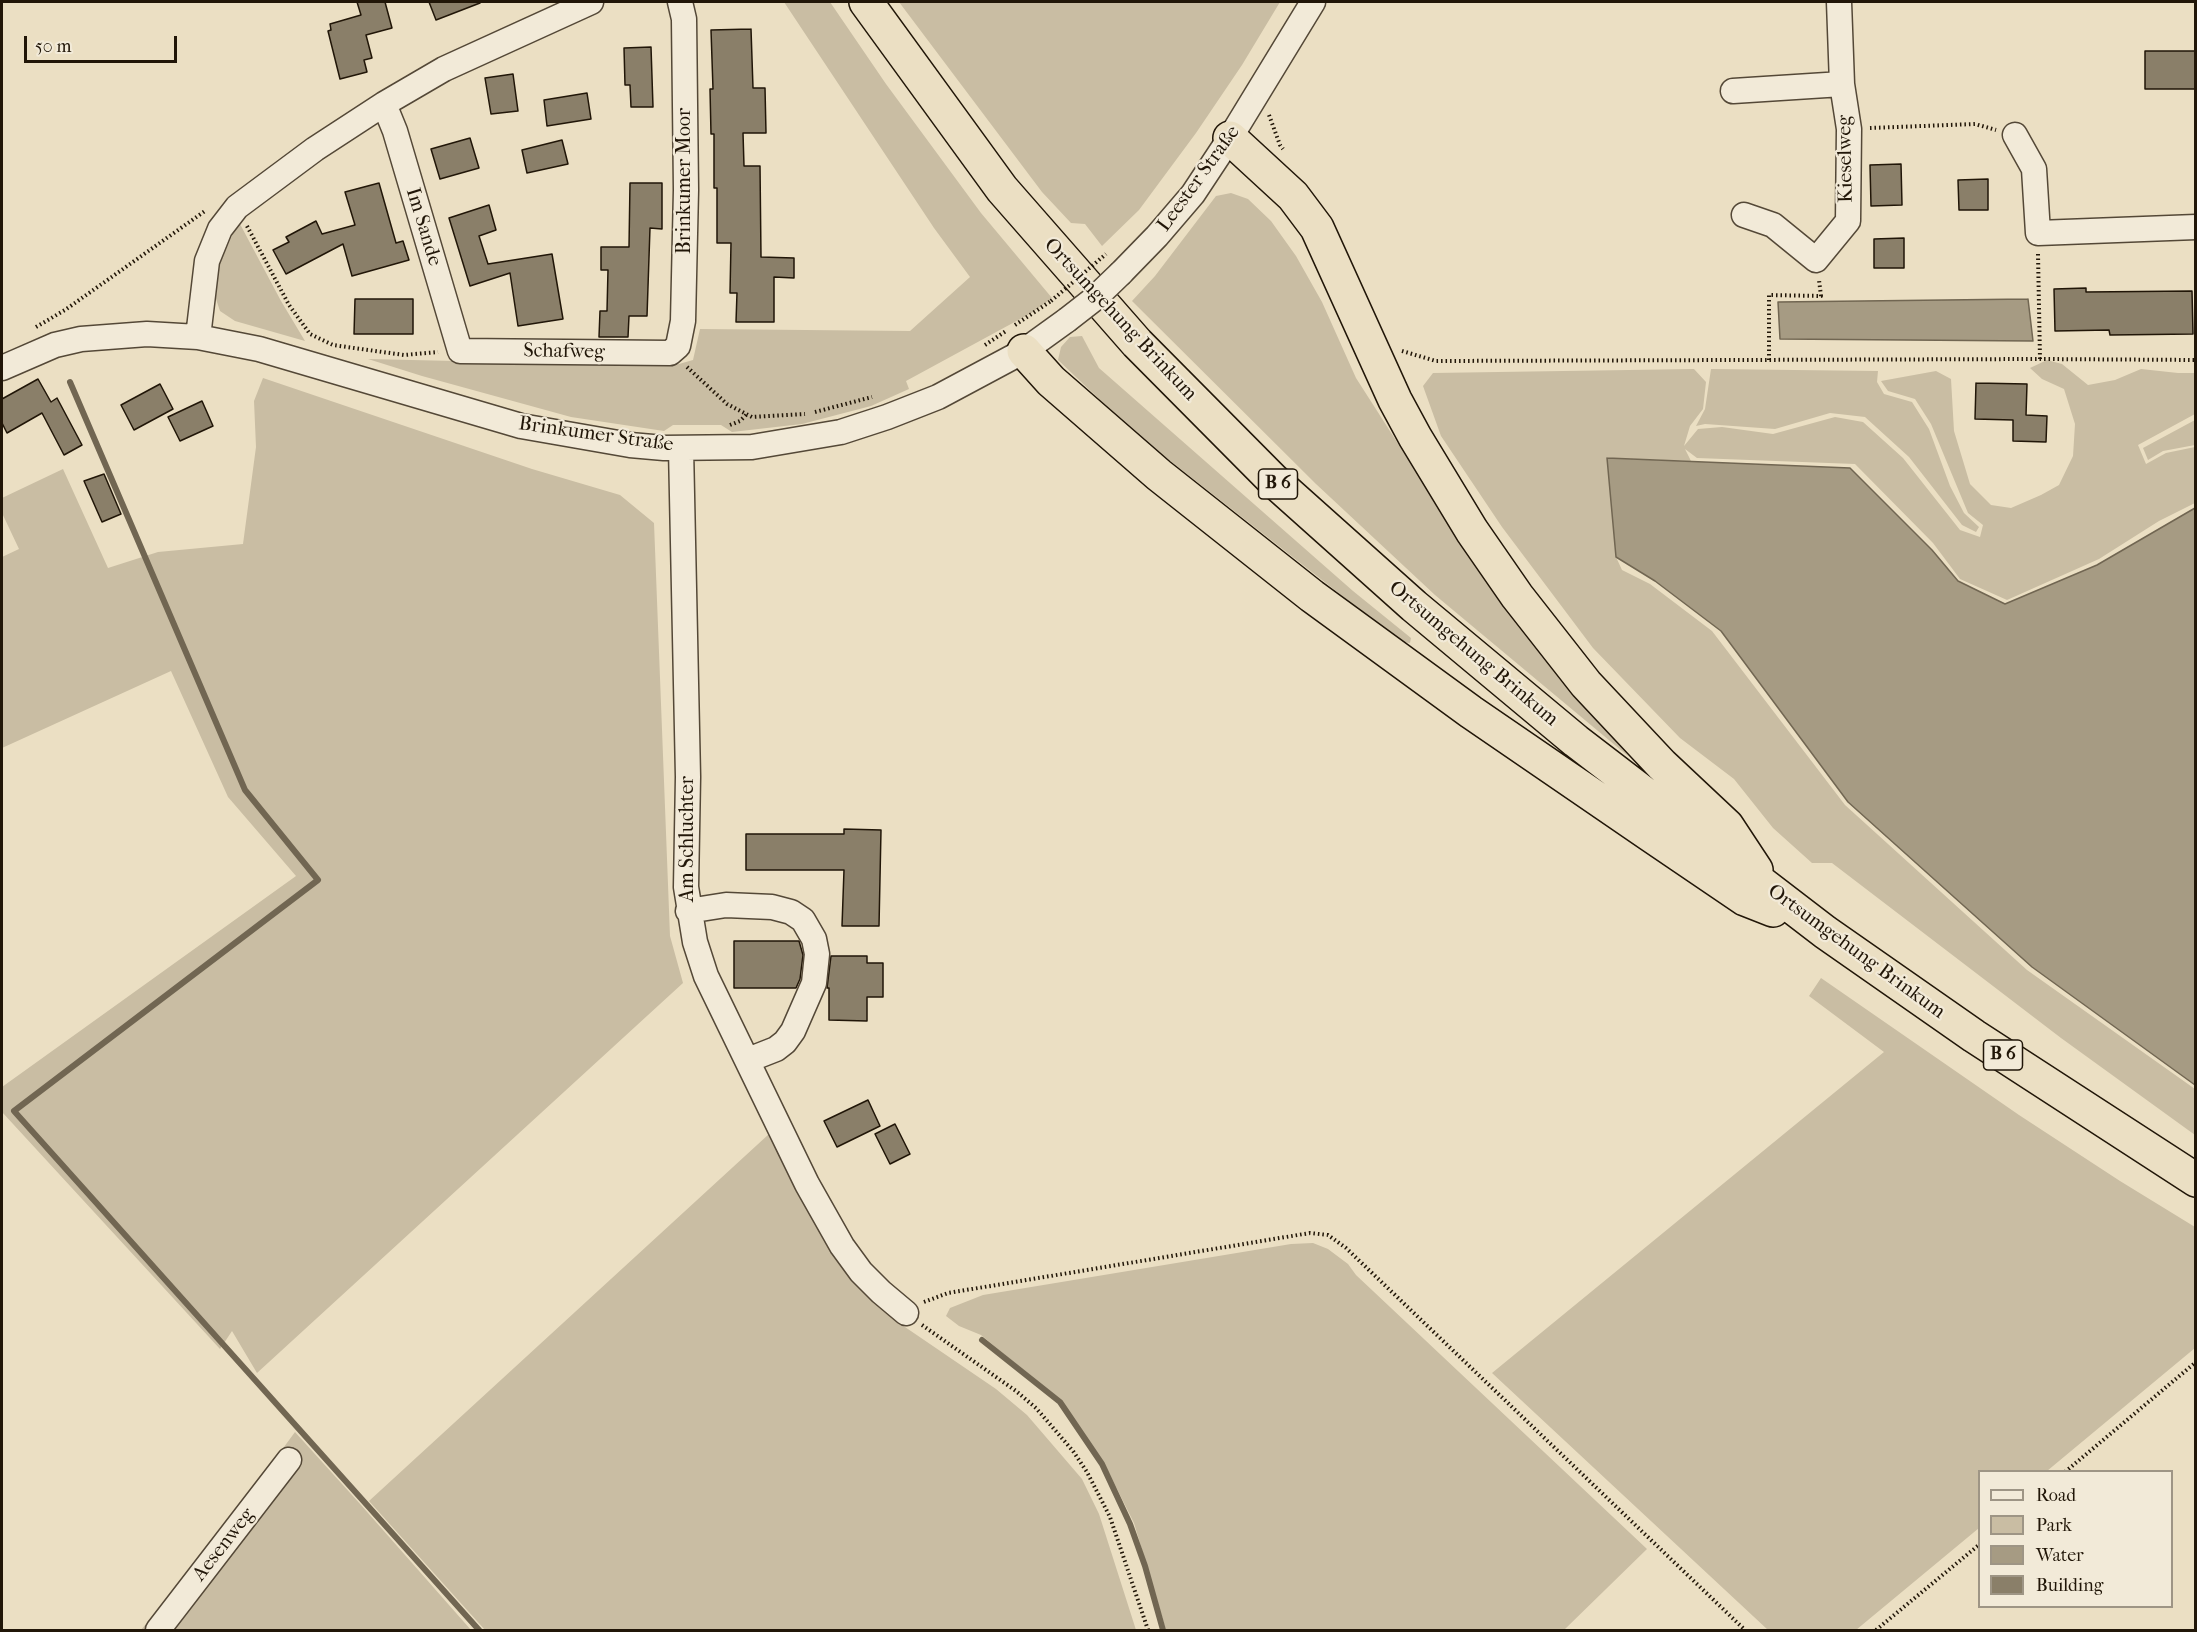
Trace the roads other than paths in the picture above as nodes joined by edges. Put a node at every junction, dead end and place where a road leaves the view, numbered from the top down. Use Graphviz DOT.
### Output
graph roads {
  1 [pos="591,2"];
  2 [pos="681,2"];
  3 [pos="866,2"];
  4 [pos="1313,2"];
  5 [pos="1839,2"];
  6 [pos="1842,84"];
  7 [pos="1733,91"];
  8 [pos="384,104"];
  9 [pos="2014,135"];
  10 [pos="1230,138"];
  11 [pos="1744,214"];
  12 [pos="2196,227"];
  13 [pos="198,337"];
  14 [pos="460,351"];
  15 [pos="1024,351"];
  16 [pos="669,353"];
  17 [pos="2,368"];
  18 [pos="681,448"];
  19 [pos="1769,890"];
  20 [pos="688,911"];
  21 [pos="1825,932"];
  22 [pos="748,1060"];
  23 [pos="2196,1180"];
  24 [pos="906,1313"];
  25 [pos="289,1460"];
  26 [pos="158,1630"];
  1 -- 8 [label="street"];
  2 -- 16 [label="street, Brinkumer Moor"];
  3 -- 19 [label="highway, Ortsumgehung Brinkum / B 6"];
  4 -- 10 [label="street, Leester Straße"];
  5 -- 6 [label="street, Kieselweg"];
  6 -- 7 [label="street"];
  6 -- 11 [label="street, Kieselweg"];
  8 -- 13 [label="street"];
  8 -- 14 [label="street, Im Sande"];
  9 -- 12 [label="street"];
  10 -- 15 [label="street, Leester Straße, bridge"];
  10 -- 19 [label="highway, B 6"];
  13 -- 17 [label="street, Brinkumer Straße"];
  13 -- 18 [label="street, Brinkumer Straße"];
  14 -- 16 [label="street, Schafweg"];
  15 -- 18 [label="street, Brinkumer Straße"];
  15 -- 21 [label="highway, B 6"];
  18 -- 20 [label="street, Am Schluchter"];
  19 -- 21 [label="highway, Ortsumgehung Brinkum / B 6"];
  20 -- 22 [label="street, Am Schluchter"];
  20 -- 22 [label="street"];
  21 -- 23 [label="highway, Ortsumgehung Brinkum / B 6"];
  22 -- 24 [label="street, Am Schluchter"];
  25 -- 26 [label="street, Aesenweg"];
}
